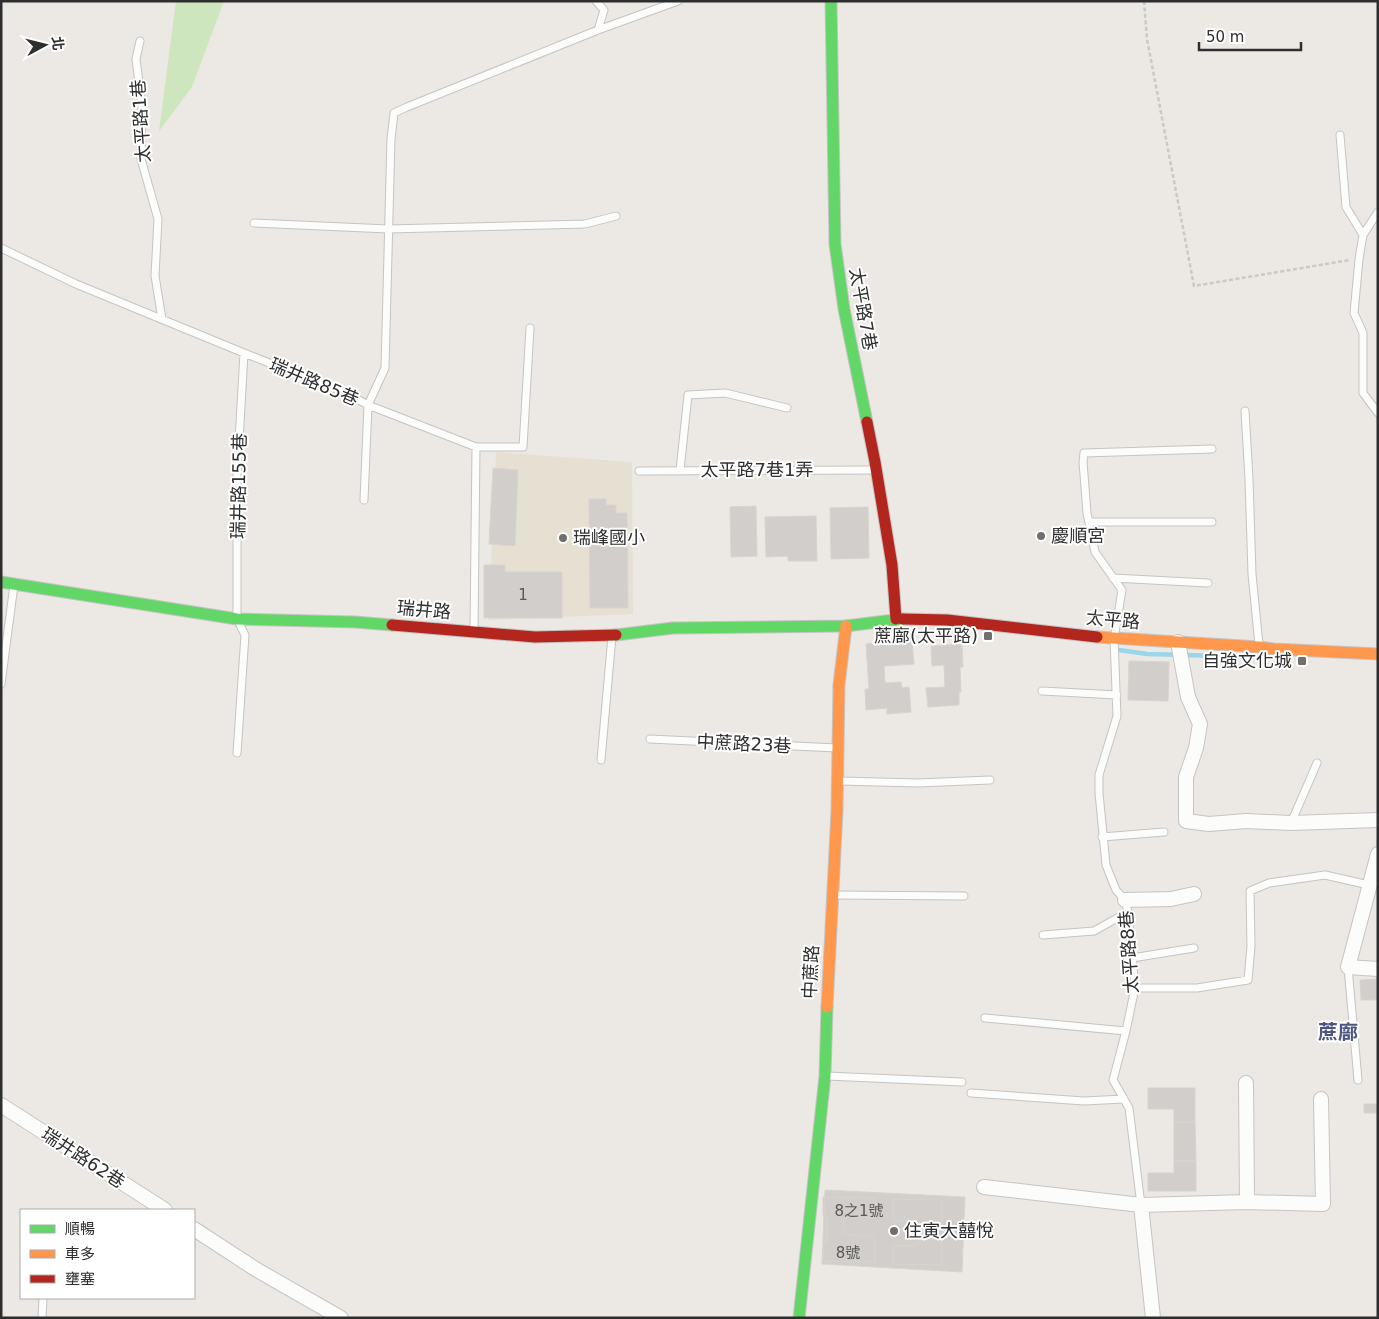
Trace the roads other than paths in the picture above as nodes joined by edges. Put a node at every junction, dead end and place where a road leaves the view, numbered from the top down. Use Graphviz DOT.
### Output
graph roads {
  1 [pos="596,1"];
  2 [pos="678,1"];
  3 [pos="831,1"];
  4 [pos="598,30"];
  5 [pos="140,41"];
  6 [pos="1340,135"];
  7 [pos="1378,212"];
  8 [pos="616,216"];
  9 [pos="254,223"];
  10 [pos="388,229"];
  11 [pos="1362,234"];
  12 [pos="1,248"];
  13 [pos="162,319"];
  14 [pos="530,328"];
  15 [pos="244,353"];
  16 [pos="368,405"];
  17 [pos="788,408"];
  18 [pos="1245,411"];
  19 [pos="1378,413"];
  20 [pos="476,447"];
  21 [pos="1212,449"];
  22 [pos="680,470"];
  23 [pos="876,470"];
  24 [pos="639,471"];
  25 [pos="364,500"];
  26 [pos="1089,522"];
  27 [pos="1212,522"];
  28 [pos="1113,578"];
  29 [pos="1,582"];
  30 [pos="14,584"];
  31 [pos="1208,584"];
  32 [pos="237,619"];
  33 [pos="896,619"];
  34 [pos="846,626"];
  35 [pos="474,631"];
  36 [pos="612,635"];
  37 [pos="1114,639"];
  38 [pos="1178,642"];
  39 [pos="1259,647"];
  40 [pos="1378,654"];
  41 [pos="1,684"];
  42 [pos="1042,691"];
  43 [pos="1117,695"];
  44 [pos="650,739"];
  45 [pos="838,748"];
  46 [pos="237,753"];
  47 [pos="601,760"];
  48 [pos="1316,763"];
  49 [pos="990,780"];
  50 [pos="838,781"];
  51 [pos="1378,820"];
  52 [pos="1291,823"];
  53 [pos="1164,832"];
  54 [pos="1102,837"];
  55 [pos="1378,854"];
  56 [pos="1369,885"];
  57 [pos="1194,894"];
  58 [pos="832,895"];
  59 [pos="964,896"];
  60 [pos="1127,906"];
  61 [pos="1043,935"];
  62 [pos="1194,948"];
  63 [pos="1132,958"];
  64 [pos="1348,967"];
  65 [pos="1378,969"];
  66 [pos="1135,988"];
  67 [pos="984,1018"];
  68 [pos="1126,1030"];
  69 [pos="824,1076"];
  70 [pos="1358,1080"];
  71 [pos="962,1082"];
  72 [pos="1246,1083"];
  73 [pos="971,1093"];
  74 [pos="1124,1099"];
  75 [pos="1321,1099"];
  76 [pos="1,1105"];
  77 [pos="984,1188"];
  78 [pos="1247,1202"];
  79 [pos="1140,1206"];
  80 [pos="163,1209"];
  81 [pos="195,1230"];
  82 [pos="42,1299"];
  83 [pos="42,1318"];
  84 [pos="341,1318"];
  85 [pos="800,1318"];
  86 [pos="1153,1318"];
  1 -- 4 [label="lane"];
  2 -- 4 [label="lane"];
  3 -- 23 [label="street, 太平路7巷"];
  4 -- 10 [label="lane"];
  5 -- 13 [label="lane, 太平路1巷"];
  6 -- 11 [label="lane"];
  7 -- 11 [label="lane"];
  8 -- 10 [label="lane"];
  9 -- 10 [label="lane"];
  10 -- 16 [label="lane"];
  11 -- 19 [label="lane"];
  12 -- 13 [label="lane, 瑞井路85巷"];
  13 -- 15 [label="lane, 瑞井路85巷"];
  14 -- 20 [label="lane, 瑞井路85巷"];
  15 -- 16 [label="lane, 瑞井路85巷"];
  15 -- 32 [label="lane, 瑞井路155巷"];
  16 -- 20 [label="lane, 瑞井路85巷"];
  16 -- 25 [label="lane"];
  17 -- 22 [label="lane"];
  18 -- 39 [label="lane"];
  20 -- 35 [label="lane"];
  21 -- 26 [label="lane, 太平路8巷"];
  22 -- 23 [label="lane, 太平路7巷1弄"];
  22 -- 24 [label="lane, 太平路7巷1弄"];
  23 -- 33 [label="street, 太平路7巷"];
  26 -- 27 [label="lane"];
  26 -- 28 [label="lane, 太平路8巷"];
  28 -- 31 [label="lane"];
  28 -- 37 [label="lane, 太平路8巷"];
  29 -- 30 [label="street, 瑞井路"];
  30 -- 32 [label="street, 瑞井路"];
  30 -- 41 [label="lane"];
  32 -- 35 [label="street, 瑞井路"];
  32 -- 46 [label="lane, 瑞井路155巷"];
  33 -- 34 [label="street, 太平路"];
  33 -- 37 [label="street, 太平路"];
  34 -- 36 [label="street, 瑞井路"];
  34 -- 45 [label="street, 中蔗路"];
  35 -- 36 [label="street, 瑞井路"];
  36 -- 47 [label="lane"];
  37 -- 38 [label="street, 太平路"];
  37 -- 43 [label="lane, 太平路8巷"];
  38 -- 39 [label="street, 太平路"];
  38 -- 52 [label="street"];
  39 -- 40 [label="street, 太平路"];
  42 -- 43 [label="lane"];
  43 -- 54 [label="lane, 太平路8巷"];
  44 -- 45 [label="lane, 中蔗路23巷"];
  45 -- 50 [label="street, 中蔗路"];
  48 -- 52 [label="lane"];
  49 -- 50 [label="lane"];
  50 -- 58 [label="street, 中蔗路"];
  51 -- 52 [label="street"];
  53 -- 54 [label="lane"];
  54 -- 60 [label="lane, 太平路8巷"];
  55 -- 56 [label="street"];
  56 -- 64 [label="street"];
  56 -- 66 [label="lane"];
  57 -- 60 [label="street"];
  58 -- 59 [label="lane"];
  58 -- 69 [label="street, 中蔗路"];
  60 -- 61 [label="lane"];
  60 -- 63 [label="lane, 太平路8巷"];
  62 -- 63 [label="lane"];
  63 -- 66 [label="lane, 太平路8巷"];
  64 -- 65 [label="street"];
  64 -- 70 [label="lane"];
  66 -- 68 [label="lane, 太平路8巷"];
  67 -- 68 [label="lane"];
  68 -- 74 [label="lane, 太平路8巷"];
  69 -- 71 [label="lane"];
  69 -- 85 [label="street, 中蔗路"];
  72 -- 78 [label="street"];
  73 -- 74 [label="lane"];
  74 -- 79 [label="lane, 太平路8巷"];
  75 -- 78 [label="street"];
  76 -- 80 [label="street, 瑞井路62巷"];
  77 -- 79 [label="street"];
  78 -- 79 [label="street"];
  79 -- 86 [label="street"];
  81 -- 84 [label="street"];
  82 -- 83 [label="lane"];
}
